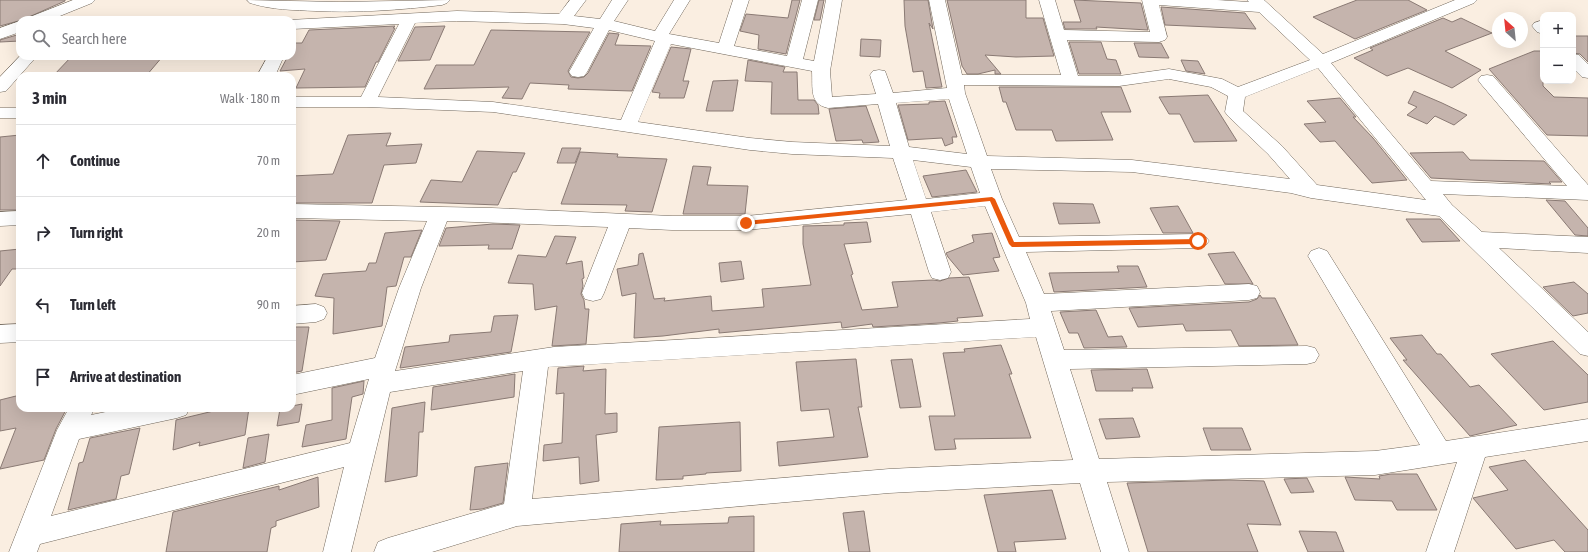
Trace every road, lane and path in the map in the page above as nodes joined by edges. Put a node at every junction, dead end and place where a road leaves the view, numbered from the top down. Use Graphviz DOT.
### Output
graph roads {
  1 [pos="87,0"];
  2 [pos="255,0"];
  3 [pos="442,0"];
  4 [pos="578,0"];
  5 [pos="620,0"];
  6 [pos="682,0"];
  7 [pos="741,0"];
  8 [pos="810,0"];
  9 [pos="834,0"];
  10 [pos="937,0"];
  11 [pos="1047,0"];
  12 [pos="1150,0"];
  13 [pos="1469,0"];
  14 [pos="1259,4"];
  15 [pos="72,6"];
  16 [pos="46,16"];
  17 [pos="63,16"];
  18 [pos="409,19"];
  19 [pos="562,19"];
  20 [pos="296,24"];
  21 [pos="604,24"];
  22 [pos="16,28"];
  23 [pos="0,34"];
  24 [pos="1057,35"];
  25 [pos="662,38"];
  26 [pos="725,50"];
  27 [pos="25,60"];
  28 [pos="274,60"];
  29 [pos="1321,62"];
  30 [pos="1576,62"];
  31 [pos="794,63"];
  32 [pos="821,71"];
  33 [pos="268,72"];
  34 [pos="578,72"];
  35 [pos="1588,74"];
  36 [pos="879,75"];
  37 [pos="1487,80"];
  38 [pos="1070,81"];
  39 [pos="955,86"];
  40 [pos="0,87"];
  41 [pos="1237,94"];
  42 [pos="886,100"];
  43 [pos="296,102"];
  44 [pos="366,102"];
  45 [pos="16,112"];
  46 [pos="0,114"];
  47 [pos="627,126"];
  48 [pos="901,152"];
  49 [pos="979,162"];
  50 [pos="1426,187"];
  51 [pos="1311,191"];
  52 [pos="1586,193"];
  53 [pos="992,199"];
  54 [pos="919,206"];
  55 [pos="1445,210"];
  56 [pos="296,211"];
  57 [pos="440,214"];
  58 [pos="16,218"];
  59 [pos="0,219"];
  60 [pos="621,221"];
  61 [pos="1477,239"];
  62 [pos="1198,241"];
  63 [pos="1012,244"];
  64 [pos="1588,245"];
  65 [pos="1319,256"];
  66 [pos="940,272"];
  67 [pos="1250,292"];
  68 [pos="593,293"];
  69 [pos="1037,303"];
  70 [pos="316,313"];
  71 [pos="296,315"];
  72 [pos="1045,327"];
  73 [pos="16,333"];
  74 [pos="0,334"];
  75 [pos="1588,347"];
  76 [pos="1307,355"];
  77 [pos="537,359"];
  78 [pos="1055,360"];
  79 [pos="382,375"];
  80 [pos="296,385"];
  81 [pos="140,412"];
  82 [pos="76,419"];
  83 [pos="1583,437"];
  84 [pos="1475,447"];
  85 [pos="360,452"];
  86 [pos="1439,453"];
  87 [pos="1091,471"];
  88 [pos="517,513"];
  89 [pos="26,543"];
  90 [pos="337,552"];
  91 [pos="388,552"];
  92 [pos="1115,552"];
  93 [pos="1440,552"];
  1 -- 15 [label="street"];
  2 -- 3 [label="street"];
  4 -- 19 [label="street"];
  5 -- 21 [label="street"];
  6 -- 25 [label="street"];
  7 -- 26 [label="street"];
  8 -- 31 [label="street"];
  9 -- 32 [label="street"];
  10 -- 39 [label="street"];
  11 -- 24 [label="street"];
  12 -- 14 [label="street"];
  12 -- 24 [label="street"];
  13 -- 29 [label="street"];
  14 -- 29 [label="street"];
  15 -- 16 [label="street"];
  15 -- 17 [label="street"];
  18 -- 19 [label="street"];
  18 -- 20 [label="street"];
  18 -- 44 [label="street"];
  19 -- 21 [label="street"];
  21 -- 25 [label="street"];
  21 -- 34 [label="street"];
  22 -- 23 [label="street"];
  24 -- 38 [label="street"];
  25 -- 26 [label="street"];
  25 -- 47 [label="street"];
  26 -- 31 [label="street"];
  27 -- 40 [label="street"];
  28 -- 33 [label="street"];
  29 -- 41 [label="street"];
  29 -- 50 [label="street"];
  30 -- 35 [label="street"];
  31 -- 32 [label="street"];
  32 -- 42 [label="street"];
  36 -- 42 [label="street"];
  37 -- 52 [label="street"];
  38 -- 39 [label="street"];
  38 -- 41 [label="street"];
  39 -- 42 [label="street"];
  39 -- 49 [label="street"];
  41 -- 51 [label="street"];
  42 -- 48 [label="street"];
  43 -- 44 [label="street"];
  44 -- 47 [label="street"];
  45 -- 46 [label="street"];
  47 -- 48 [label="street"];
  48 -- 49 [label="street"];
  48 -- 54 [label="street"];
  49 -- 51 [label="street"];
  49 -- 53 [label="street"];
  50 -- 52 [label="street"];
  50 -- 55 [label="street"];
  51 -- 55 [label="street"];
  53 -- 54 [label="street"];
  53 -- 63 [label="street"];
  54 -- 60 [label="street"];
  54 -- 66 [label="street"];
  55 -- 61 [label="street"];
  56 -- 57 [label="street"];
  57 -- 60 [label="street"];
  57 -- 79 [label="street"];
  58 -- 59 [label="street"];
  60 -- 68 [label="street"];
  61 -- 64 [label="street"];
  61 -- 75 [label="street"];
  62 -- 63 [label="street"];
  63 -- 69 [label="street"];
  65 -- 86 [label="street"];
  67 -- 69 [label="street"];
  69 -- 72 [label="street"];
  70 -- 71 [label="street"];
  72 -- 77 [label="street"];
  72 -- 78 [label="street"];
  73 -- 74 [label="street"];
  76 -- 78 [label="street"];
  77 -- 79 [label="street"];
  77 -- 88 [label="street"];
  78 -- 87 [label="street"];
  79 -- 80 [label="street"];
  79 -- 85 [label="street"];
  81 -- 82 [label="street"];
  82 -- 89 [label="street"];
  83 -- 84 [label="street"];
  84 -- 86 [label="street"];
  84 -- 93 [label="street"];
  85 -- 89 [label="street"];
  85 -- 90 [label="street"];
  86 -- 87 [label="street"];
  87 -- 88 [label="street"];
  87 -- 92 [label="street"];
  88 -- 91 [label="street"];
}
